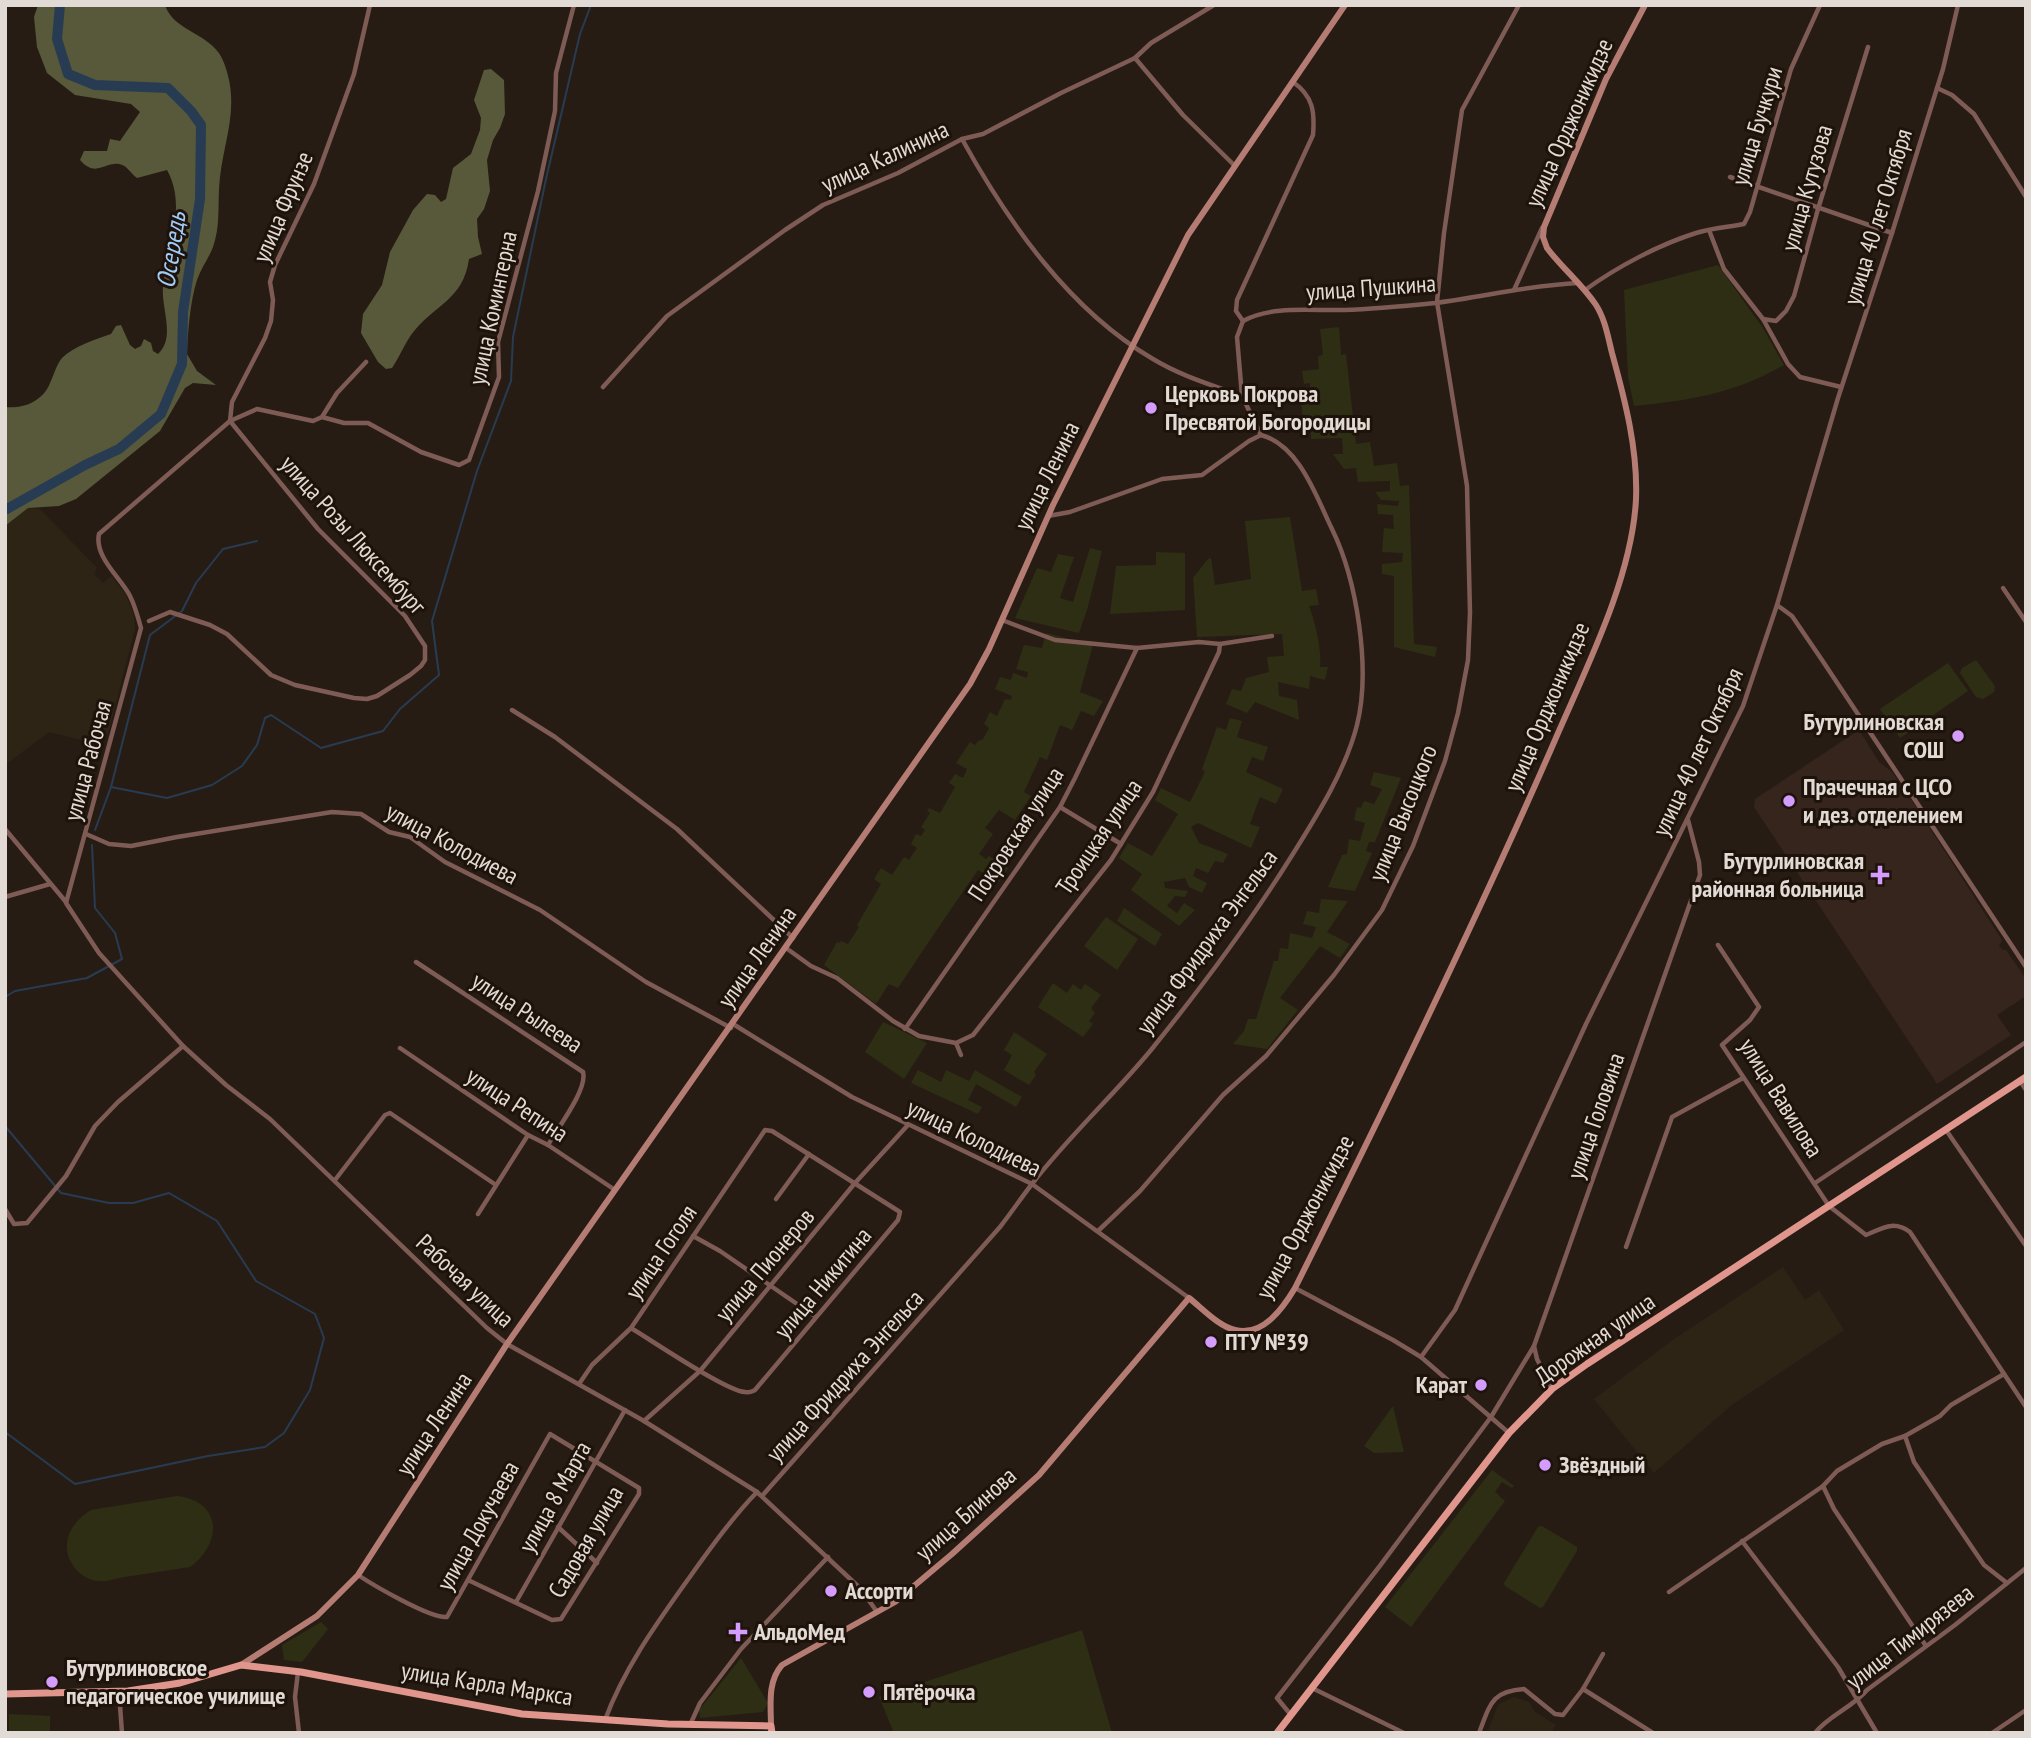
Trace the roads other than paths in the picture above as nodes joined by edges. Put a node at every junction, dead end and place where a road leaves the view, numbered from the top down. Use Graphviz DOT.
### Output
graph roads {
  1 [pos="370,5"];
  2 [pos="574,5"];
  3 [pos="1214,5"];
  4 [pos="1345,5"];
  5 [pos="1519,5"];
  6 [pos="1645,5"];
  7 [pos="1820,5"];
  8 [pos="1958,5"];
  9 [pos="1868,47"];
  10 [pos="1135,58"];
  11 [pos="1293,82"];
  12 [pos="1937,88"];
  13 [pos="962,139"];
  14 [pos="1234,165"];
  15 [pos="1730,177"];
  16 [pos="1756,185"];
  17 [pos="2026,197"];
  18 [pos="1818,209"];
  19 [pos="1548,215"];
  20 [pos="1709,230"];
  21 [pos="1892,233"];
  22 [pos="1578,283"];
  23 [pos="1514,290"];
  24 [pos="1585,290"];
  25 [pos="1437,302"];
  26 [pos="1762,319"];
  27 [pos="1244,321"];
  28 [pos="1133,345"];
  29 [pos="366,362"];
  30 [pos="603,387"];
  31 [pos="1841,387"];
  32 [pos="1242,396"];
  33 [pos="322,417"];
  34 [pos="230,421"];
  35 [pos="1261,435"];
  36 [pos="1048,516"];
  37 [pos="2003,588"];
  38 [pos="1777,605"];
  39 [pos="1002,620"];
  40 [pos="149,621"];
  41 [pos="2026,622"];
  42 [pos="141,628"];
  43 [pos="1272,636"];
  44 [pos="1220,644"];
  45 [pos="1137,648"];
  46 [pos="512,709"];
  47 [pos="1060,807"];
  48 [pos="1688,819"];
  49 [pos="5,829"];
  50 [pos="86,834"];
  51 [pos="1121,844"];
  52 [pos="50,884"];
  53 [pos="5,897"];
  54 [pos="66,903"];
  55 [pos="793,938"];
  56 [pos="1718,945"];
  57 [pos="786,948"];
  58 [pos="416,962"];
  59 [pos="2026,967"];
  60 [pos="732,1026"];
  61 [pos="905,1029"];
  62 [pos="2026,1042"];
  63 [pos="956,1044"];
  64 [pos="183,1046"];
  65 [pos="400,1048"];
  66 [pos="961,1055"];
  67 [pos="1743,1078"];
  68 [pos="2023,1079"];
  69 [pos="2026,1090"];
  70 [pos="907,1126"];
  71 [pos="1946,1130"];
  72 [pos="763,1132"];
  73 [pos="528,1135"];
  74 [pos="548,1145"];
  75 [pos="809,1154"];
  76 [pos="335,1180"];
  77 [pos="855,1183"];
  78 [pos="1815,1183"];
  79 [pos="1032,1184"];
  80 [pos="496,1185"];
  81 [pos="616,1191"];
  82 [pos="776,1199"];
  83 [pos="1829,1206"];
  84 [pos="5,1209"];
  85 [pos="478,1214"];
  86 [pos="1098,1231"];
  87 [pos="693,1236"];
  88 [pos="2026,1246"];
  89 [pos="1626,1247"];
  90 [pos="769,1286"];
  91 [pos="1295,1288"];
  92 [pos="1189,1298"];
  93 [pos="816,1317"];
  94 [pos="631,1328"];
  95 [pos="507,1344"];
  96 [pos="1534,1346"];
  97 [pos="1421,1357"];
  98 [pos="700,1371"];
  99 [pos="2004,1374"];
  100 [pos="579,1384"];
  101 [pos="1552,1389"];
  102 [pos="2026,1407"];
  103 [pos="625,1410"];
  104 [pos="1491,1417"];
  105 [pos="644,1420"];
  106 [pos="1509,1433"];
  107 [pos="1905,1436"];
  108 [pos="546,1438"];
  109 [pos="596,1461"];
  110 [pos="1823,1486"];
  111 [pos="759,1494"];
  112 [pos="558,1527"];
  113 [pos="1742,1541"];
  114 [pos="828,1557"];
  115 [pos="597,1563"];
  116 [pos="2026,1568"];
  117 [pos="358,1574"];
  118 [pos="468,1580"];
  119 [pos="2007,1583"];
  120 [pos="1668,1592"];
  121 [pos="516,1602"];
  122 [pos="878,1613"];
  123 [pos="1926,1646"];
  124 [pos="1603,1654"];
  125 [pos="241,1665"];
  126 [pos="298,1671"];
  127 [pos="1312,1688"];
  128 [pos="1583,1689"];
  129 [pos="119,1692"];
  130 [pos="5,1693"];
  131 [pos="1858,1701"];
  132 [pos="2026,1710"];
  133 [pos="1291,1715"];
  134 [pos="605,1720"];
  135 [pos="690,1725"];
  136 [pos="771,1730"];
  137 [pos="122,1733"];
  138 [pos="299,1733"];
  139 [pos="1277,1733"];
  140 [pos="1404,1733"];
  141 [pos="1479,1733"];
  142 [pos="1653,1733"];
  143 [pos="1815,1733"];
  144 [pos="1877,1733"];
  145 [pos="1992,1733"];
  1 -- 34 [label="street, улица Фрунзе"];
  2 -- 33 [label="street, улица Коминтерна"];
  3 -- 10 [label="street, улица Калинина"];
  4 -- 11 [label="main road, улица Ленина"];
  5 -- 25 [label="street, улица Высоцкого"];
  6 -- 19 [label="main road, улица Орджоникидзе"];
  7 -- 16 [label="street, улица Бучкури"];
  8 -- 12 [label="street, улица 40 лет Октября"];
  9 -- 18 [label="street, улица Кутузова"];
  10 -- 13 [label="street, улица Калинина"];
  10 -- 14 [label="street"];
  11 -- 14 [label="main road, улица Ленина"];
  11 -- 27 [label="street"];
  12 -- 17 [label="street"];
  12 -- 21 [label="street, улица 40 лет Октября"];
  13 -- 28 [label="street"];
  13 -- 30 [label="street, улица Калинина"];
  14 -- 28 [label="main road, улица Ленина"];
  15 -- 16 [label="street"];
  16 -- 18 [label="street"];
  16 -- 20 [label="street, улица Бучкури"];
  18 -- 21 [label="street"];
  18 -- 26 [label="street, улица Кутузова"];
  19 -- 22 [label="main road, улица Орджоникидзе"];
  19 -- 23 [label="street"];
  20 -- 24 [label="street"];
  20 -- 26 [label="street"];
  21 -- 31 [label="street, улица 40 лет Октября"];
  22 -- 23 [label="street, улица Пушкина"];
  22 -- 24 [label="main road, улица Орджоникидзе"];
  23 -- 25 [label="street, улица Пушкина"];
  24 -- 91 [label="main road, улица Орджоникидзе"];
  25 -- 27 [label="street, улица Пушкина"];
  25 -- 86 [label="street, улица Высоцкого"];
  26 -- 31 [label="street"];
  27 -- 32 [label="street"];
  28 -- 32 [label="street"];
  28 -- 36 [label="main road, улица Ленина"];
  29 -- 33 [label="street"];
  31 -- 38 [label="street, улица 40 лет Октября"];
  32 -- 35 [label="street"];
  33 -- 34 [label="street, улица Розы Люксембург"];
  34 -- 40 [label="street, улица Розы Люксембург"];
  34 -- 42 [label="street, улица Розы Люксембург"];
  35 -- 36 [label="street"];
  35 -- 79 [label="street, улица Фридриха Энгельса"];
  36 -- 39 [label="main road, улица Ленина"];
  37 -- 41 [label="street"];
  38 -- 48 [label="street, улица 40 лет Октября"];
  38 -- 59 [label="street"];
  39 -- 45 [label="street"];
  39 -- 55 [label="main road, улица Ленина"];
  42 -- 50 [label="street, улица Рабочая"];
  43 -- 44 [label="street"];
  44 -- 45 [label="street"];
  44 -- 51 [label="street, Троицкая улица"];
  45 -- 47 [label="street, Покровская улица"];
  46 -- 55 [label="street"];
  47 -- 51 [label="street"];
  47 -- 61 [label="street, Покровская улица"];
  48 -- 96 [label="street, улица Головина"];
  48 -- 97 [label="street, улица 40 лет Октября"];
  49 -- 52 [label="street"];
  50 -- 54 [label="street, улица Рабочая"];
  50 -- 60 [label="street, улица Колодиева"];
  51 -- 63 [label="street, Троицкая улица"];
  52 -- 53 [label="street"];
  52 -- 54 [label="street"];
  54 -- 64 [label="street, Рабочая улица"];
  55 -- 57 [label="main road, улица Ленина"];
  56 -- 67 [label="street, улица Вавилова"];
  57 -- 60 [label="main road, улица Ленина"];
  57 -- 61 [label="street"];
  58 -- 74 [label="street, улица Рылеева"];
  60 -- 70 [label="street, улица Колодиева"];
  60 -- 81 [label="main road, улица Ленина"];
  61 -- 63 [label="street"];
  62 -- 78 [label="street"];
  63 -- 66 [label="street"];
  64 -- 76 [label="street, Рабочая улица"];
  64 -- 84 [label="street"];
  65 -- 73 [label="street, улица Репина"];
  67 -- 78 [label="street, улица Вавилова"];
  67 -- 89 [label="street"];
  68 -- 69 [label="street"];
  68 -- 71 [label="main road, Дорожная улица"];
  70 -- 77 [label="street, улица Пионеров"];
  70 -- 79 [label="street, улица Колодиева"];
  71 -- 83 [label="main road, Дорожная улица"];
  71 -- 88 [label="street"];
  72 -- 75 [label="street, улица Никитина"];
  72 -- 87 [label="street, улица Гоголя"];
  73 -- 74 [label="street, улица Репина"];
  73 -- 80 [label="street"];
  74 -- 81 [label="street, улица Репина"];
  75 -- 77 [label="street, улица Никитина"];
  75 -- 82 [label="street"];
  76 -- 80 [label="street"];
  76 -- 95 [label="street, Рабочая улица"];
  77 -- 90 [label="street, улица Пионеров"];
  77 -- 93 [label="street, улица Никитина"];
  78 -- 83 [label="street, улица Вавилова"];
  79 -- 86 [label="street, улица Колодиева"];
  79 -- 111 [label="street, улица Фридриха Энгельса"];
  80 -- 85 [label="street"];
  81 -- 95 [label="main road, улица Ленина"];
  83 -- 99 [label="street"];
  83 -- 101 [label="main road, Дорожная улица"];
  86 -- 92 [label="street, улица Колодиева"];
  87 -- 90 [label="street"];
  87 -- 94 [label="street, улица Гоголя"];
  90 -- 93 [label="street"];
  90 -- 98 [label="street, улица Пионеров"];
  91 -- 92 [label="main road, улица Орджоникидзе"];
  91 -- 97 [label="street"];
  92 -- 122 [label="main road, улица Блинова"];
  93 -- 98 [label="street, улица Никитина"];
  94 -- 98 [label="street, улица Никитина"];
  94 -- 100 [label="street, улица Гоголя"];
  95 -- 100 [label="street, Рабочая улица"];
  95 -- 117 [label="main road, улица Ленина"];
  96 -- 101 [label="street"];
  96 -- 104 [label="street, улица Головина"];
  97 -- 104 [label="street"];
  98 -- 105 [label="street, улица Пионеров"];
  99 -- 102 [label="street"];
  99 -- 107 [label="street"];
  100 -- 103 [label="street, Рабочая улица"];
  101 -- 106 [label="main road, Дорожная улица"];
  103 -- 105 [label="street, Рабочая улица"];
  103 -- 109 [label="street, улица 8 Марта"];
  104 -- 106 [label="street"];
  104 -- 133 [label="street, улица Головина"];
  105 -- 111 [label="street, Рабочая улица"];
  106 -- 127 [label="main road, Дорожная улица"];
  107 -- 110 [label="street"];
  107 -- 119 [label="street"];
  108 -- 109 [label="street, Садовая улица"];
  108 -- 118 [label="street, улица Докучаева"];
  109 -- 112 [label="street, улица 8 Марта"];
  109 -- 115 [label="street, Садовая улица"];
  110 -- 113 [label="street"];
  110 -- 123 [label="street"];
  111 -- 114 [label="street, Рабочая улица"];
  111 -- 134 [label="street, улица Фридриха Энгельса"];
  112 -- 115 [label="street"];
  112 -- 121 [label="street, улица 8 Марта"];
  113 -- 120 [label="street"];
  113 -- 131 [label="street"];
  114 -- 122 [label="street, Рабочая улица"];
  114 -- 135 [label="street"];
  115 -- 121 [label="street, Садовая улица"];
  116 -- 119 [label="street, улица Тимирязева"];
  117 -- 118 [label="street, улица Докучаева"];
  117 -- 125 [label="main road, улица Ленина"];
  118 -- 121 [label="street, Садовая улица"];
  119 -- 123 [label="street, улица Тимирязева"];
  122 -- 136 [label="main road, улица Блинова"];
  123 -- 131 [label="street, улица Тимирязева"];
  124 -- 128 [label="street"];
  125 -- 126 [label="main road, улица Карла Маркса"];
  125 -- 129 [label="main road, улица Ленина"];
  126 -- 134 [label="main road, улица Карла Маркса"];
  126 -- 138 [label="street"];
  127 -- 133 [label="main road, Дорожная улица"];
  127 -- 140 [label="street"];
  128 -- 141 [label="street"];
  128 -- 142 [label="street"];
  129 -- 130 [label="main road, улица Ленина"];
  129 -- 137 [label="street"];
  131 -- 143 [label="street, улица Тимирязева"];
  131 -- 144 [label="street"];
  132 -- 145 [label="street"];
  133 -- 139 [label="main road, Дорожная улица"];
  134 -- 135 [label="main road, улица Карла Маркса"];
  135 -- 136 [label="main road, улица Карла Маркса"];
}
